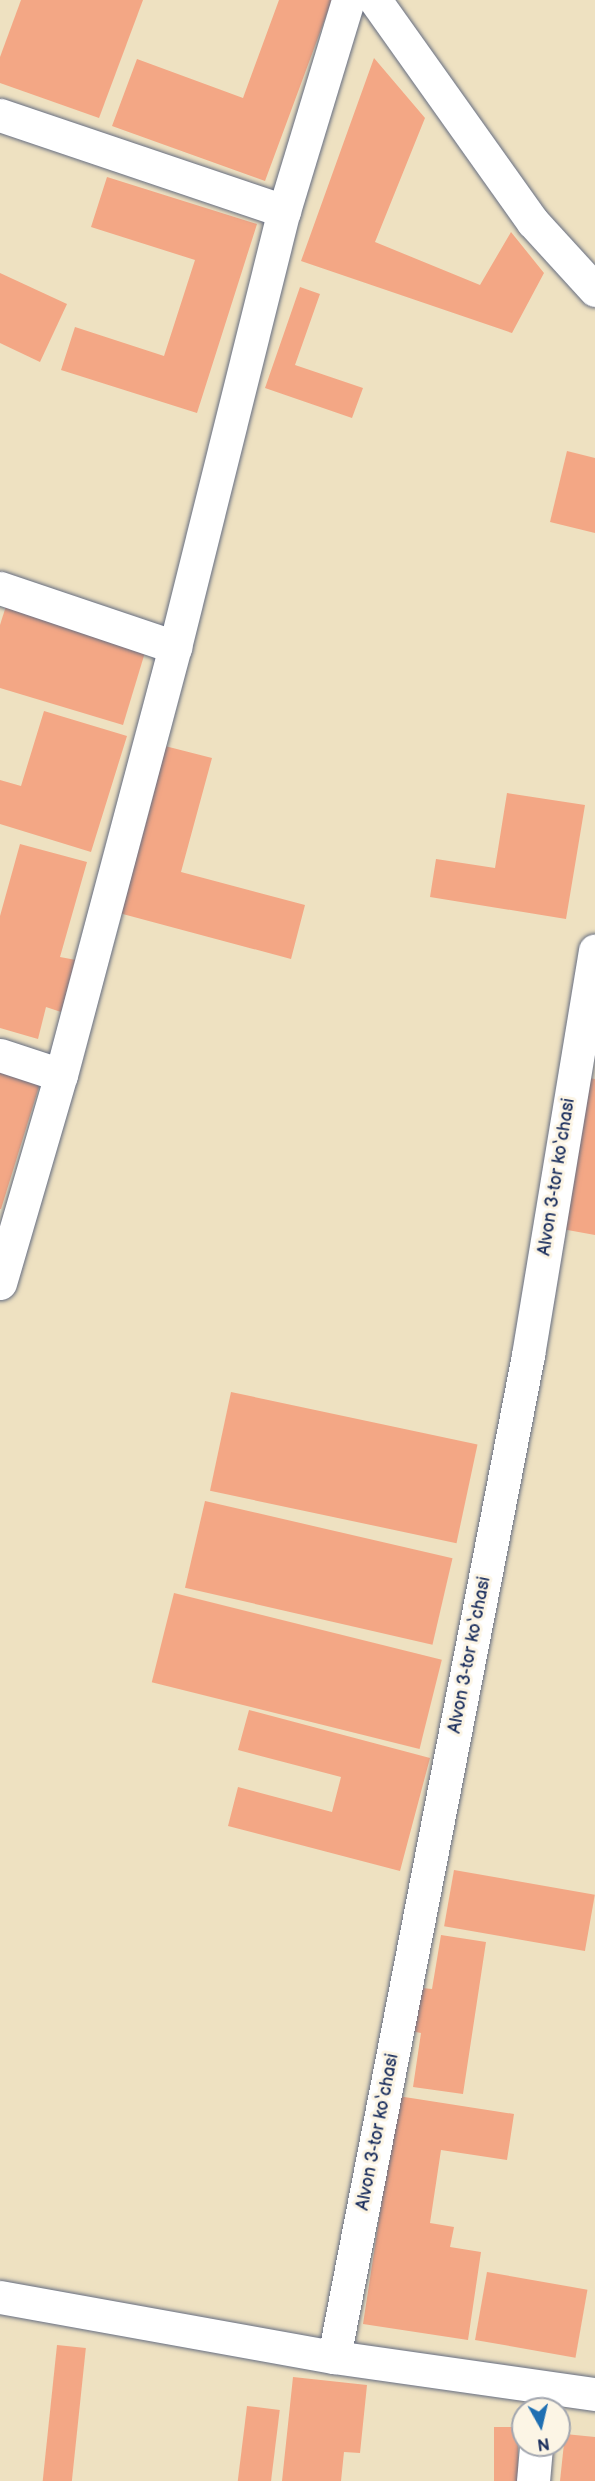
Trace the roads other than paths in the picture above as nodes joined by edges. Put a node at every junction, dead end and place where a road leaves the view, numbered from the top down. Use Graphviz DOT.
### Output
graph roads {
  1 [pos="348,0"];
  2 [pos="375,0"];
  3 [pos="0,115"];
  4 [pos="284,211"];
  5 [pos="595,290"];
  6 [pos="0,588"];
  7 [pos="175,647"];
  8 [pos="595,951"];
  9 [pos="0,1055"];
  10 [pos="61,1075"];
  11 [pos="0,1283"];
  12 [pos="0,2297"];
  13 [pos="334,2357"];
  14 [pos="595,2394"];
  15 [pos="534,2397"];
  16 [pos="553,2397"];
  17 [pos="535,2457"];
  18 [pos="533,2481"];
  1 -- 4 [label="street"];
  2 -- 5 [label="street"];
  3 -- 4 [label="street"];
  4 -- 7 [label="street"];
  6 -- 7 [label="street"];
  7 -- 10 [label="street"];
  8 -- 13 [label="street, Alvon 3-tor ko‘chasi"];
  9 -- 10 [label="street"];
  10 -- 11 [label="street"];
  12 -- 13 [label="street"];
  13 -- 15 [label="street"];
  14 -- 16 [label="street"];
  17 -- 18 [label="street"];
}
